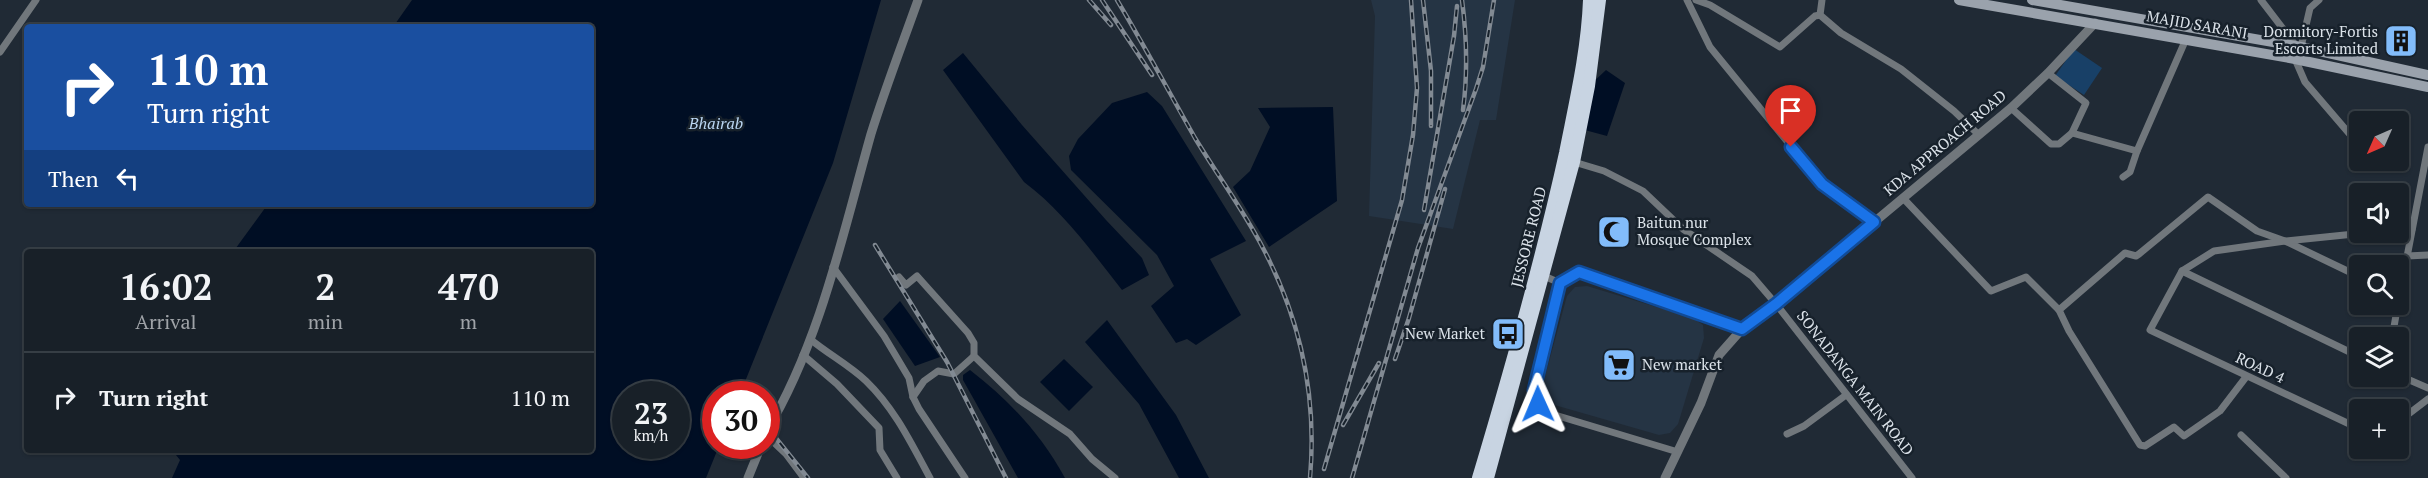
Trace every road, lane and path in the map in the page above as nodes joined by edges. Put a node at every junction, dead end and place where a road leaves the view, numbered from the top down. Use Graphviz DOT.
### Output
graph roads {
  1 [pos="36,0"];
  2 [pos="918,0"];
  3 [pos="1589,0"];
  4 [pos="1600,0"];
  5 [pos="1687,0"];
  6 [pos="1696,0"];
  7 [pos="1822,0"];
  8 [pos="1959,0"];
  9 [pos="2032,0"];
  10 [pos="2260,0"];
  11 [pos="2319,0"];
  12 [pos="1820,15"];
  13 [pos="2095,23"];
  14 [pos="2186,39"];
  15 [pos="2299,47"];
  16 [pos="0,52"];
  17 [pos="2295,59"];
  18 [pos="2048,73"];
  19 [pos="2428,75"];
  20 [pos="2428,87"];
  21 [pos="2011,108"];
  22 [pos="2072,133"];
  23 [pos="2349,133"];
  24 [pos="1979,135"];
  25 [pos="2428,147"];
  26 [pos="2136,151"];
  27 [pos="1574,162"];
  28 [pos="2123,177"];
  29 [pos="1903,198"];
  30 [pos="1874,222"];
  31 [pos="2409,229"];
  32 [pos="2412,229"];
  33 [pos="2349,235"];
  34 [pos="2285,241"];
  35 [pos="2407,255"];
  36 [pos="2428,255"];
  37 [pos="2409,256"];
  38 [pos="833,267"];
  39 [pos="2182,271"];
  40 [pos="2349,272"];
  41 [pos="1544,276"];
  42 [pos="899,277"];
  43 [pos="1560,283"];
  44 [pos="1776,304"];
  45 [pos="2059,310"];
  46 [pos="1742,329"];
  47 [pos="810,339"];
  48 [pos="2349,352"];
  49 [pos="803,355"];
  50 [pos="974,356"];
  51 [pos="2246,377"];
  52 [pos="2409,379"];
  53 [pos="2428,387"];
  54 [pos="1846,395"];
  55 [pos="913,397"];
  56 [pos="2428,399"];
  57 [pos="780,409"];
  58 [pos="2409,414"];
  59 [pos="2349,424"];
  60 [pos="1787,435"];
  61 [pos="2241,435"];
  62 [pos="780,448"];
  63 [pos="1678,452"];
  64 [pos="756,459"];
  65 [pos="748,478"];
  66 [pos="804,478"];
  67 [pos="897,478"];
  68 [pos="930,478"];
  69 [pos="965,478"];
  70 [pos="1115,478"];
  71 [pos="1478,478"];
  72 [pos="1488,478"];
  73 [pos="1665,478"];
  74 [pos="1912,478"];
  75 [pos="2286,478"];
  1 -- 16 [label="street"];
  2 -- 38 [label="street"];
  3 -- 71 [label="highway, JESSORE ROAD"];
  4 -- 27 [label="highway, JESSORE ROAD"];
  5 -- 30 [label="street"];
  6 -- 12 [label="street"];
  7 -- 12 [label="street"];
  8 -- 13 [label="main road, MAJID SARANI"];
  9 -- 15 [label="main road, MAJID SARANI"];
  10 -- 15 [label="street"];
  11 -- 15 [label="street"];
  12 -- 24 [label="street"];
  13 -- 14 [label="main road, MAJID SARANI"];
  13 -- 18 [label="street, KDA APPROACH ROAD"];
  14 -- 17 [label="main road, MAJID SARANI"];
  14 -- 26 [label="street"];
  15 -- 19 [label="main road, MAJID SARANI"];
  17 -- 20 [label="main road, MAJID SARANI"];
  17 -- 23 [label="street"];
  18 -- 21 [label="street, KDA APPROACH ROAD"];
  18 -- 22 [label="street"];
  21 -- 22 [label="street"];
  21 -- 24 [label="street, KDA APPROACH ROAD"];
  22 -- 26 [label="street"];
  24 -- 29 [label="street, KDA APPROACH ROAD"];
  25 -- 32 [label="street"];
  26 -- 28 [label="street"];
  27 -- 41 [label="highway, JESSORE ROAD"];
  27 -- 44 [label="street, SONADANGA MAIN ROAD"];
  29 -- 30 [label="street, KDA APPROACH ROAD"];
  29 -- 45 [label="street"];
  30 -- 44 [label="street, KDA APPROACH ROAD"];
  31 -- 32 [label="street"];
  32 -- 35 [label="street"];
  33 -- 34 [label="street"];
  34 -- 39 [label="street"];
  34 -- 40 [label="street"];
  34 -- 45 [label="street"];
  36 -- 37 [label="street"];
  38 -- 47 [label="street"];
  38 -- 55 [label="street"];
  39 -- 48 [label="street"];
  39 -- 51 [label="street, ROAD 4"];
  41 -- 43 [label="street"];
  41 -- 72 [label="highway, JESSORE ROAD"];
  42 -- 50 [label="street"];
  43 -- 46 [label="street"];
  43 -- 63 [label="street"];
  44 -- 46 [label="street, KDA APPROACH ROAD"];
  44 -- 54 [label="street, SONADANGA MAIN ROAD"];
  45 -- 51 [label="street"];
  46 -- 63 [label="street, KDA APPROACH ROAD"];
  47 -- 49 [label="street"];
  47 -- 68 [label="street"];
  49 -- 57 [label="street"];
  49 -- 67 [label="street"];
  50 -- 55 [label="street"];
  50 -- 70 [label="street"];
  51 -- 59 [label="street, ROAD 4"];
  52 -- 53 [label="street"];
  54 -- 60 [label="street"];
  54 -- 74 [label="street, SONADANGA MAIN ROAD"];
  55 -- 69 [label="street"];
  56 -- 58 [label="street"];
  61 -- 75 [label="street"];
  62 -- 66 [label="street"];
  63 -- 73 [label="street, KDA APPROACH ROAD"];
  64 -- 65 [label="street"];
}
